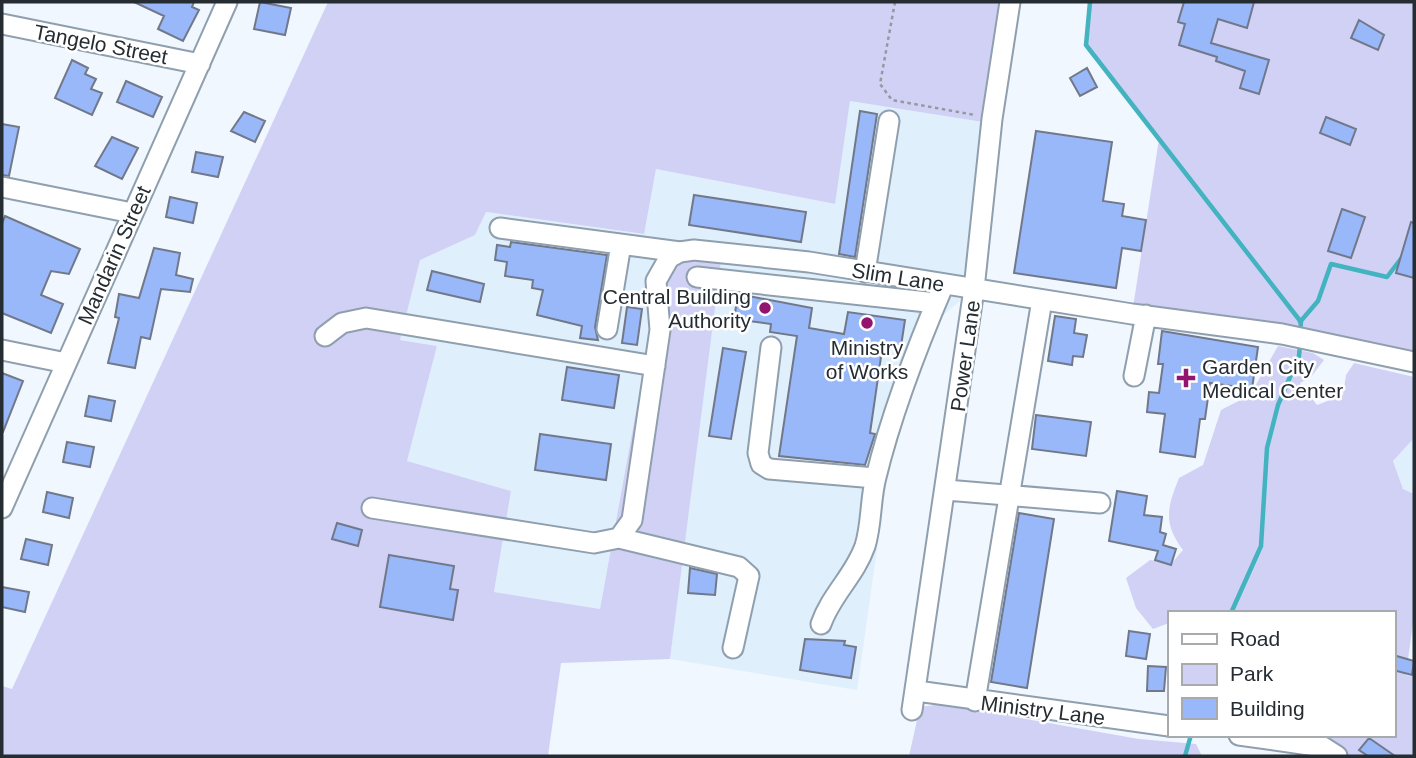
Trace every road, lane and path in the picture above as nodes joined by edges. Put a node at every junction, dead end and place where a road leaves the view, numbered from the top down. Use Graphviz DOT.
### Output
graph roads {
  1 [pos="227,2"];
  2 [pos="895,2"];
  3 [pos="1010,2"];
  4 [pos="2,24"];
  5 [pos="200,64"];
  6 [pos="992,119"];
  7 [pos="889,121"];
  8 [pos="2,187"];
  9 [pos="132,213"];
  10 [pos="500,228"];
  11 [pos="621,244"];
  12 [pos="680,251"];
  13 [pos="727,253"];
  14 [pos="864,271"];
  15 [pos="697,277"];
  16 [pos="722,280"];
  17 [pos="944,284"];
  18 [pos="974,289"];
  19 [pos="848,293"];
  20 [pos="872,296"];
  21 [pos="1042,300"];
  22 [pos="936,303"];
  23 [pos="1146,315"];
  24 [pos="607,329"];
  25 [pos="326,336"];
  26 [pos="771,347"];
  27 [pos="2,350"];
  28 [pos="1414,362"];
  29 [pos="66,363"];
  30 [pos="655,366"];
  31 [pos="1134,376"];
  32 [pos="875,478"];
  33 [pos="946,490"];
  34 [pos="1009,494"];
  35 [pos="1100,503"];
  36 [pos="3,504"];
  37 [pos="372,508"];
  38 [pos="619,538"];
  39 [pos="821,624"];
  40 [pos="733,648"];
  41 [pos="914,700"];
  42 [pos="975,701"];
  43 [pos="1168,726"];
  44 [pos="1254,737"];
  45 [pos="1337,756"];
  1 -- 5 [label="street, Mandarin Street"];
  2 -- 6 [label="path"];
  3 -- 6 [label="street, Power Lane"];
  4 -- 5 [label="street, Tangelo Street"];
  5 -- 9 [label="street, Mandarin Street"];
  6 -- 18 [label="street, Power Lane"];
  7 -- 14 [label="street"];
  8 -- 9 [label="street"];
  9 -- 29 [label="street, Mandarin Street"];
  10 -- 11 [label="street, Slim Lane"];
  11 -- 12 [label="street, Slim Lane"];
  11 -- 24 [label="street"];
  12 -- 13 [label="street, Slim Lane"];
  12 -- 30 [label="street"];
  13 -- 14 [label="street, Slim Lane"];
  13 -- 16 [label="street"];
  14 -- 17 [label="street, Slim Lane"];
  14 -- 19 [label="street"];
  14 -- 20 [label="street"];
  15 -- 16 [label="street"];
  16 -- 19 [label="street"];
  17 -- 18 [label="street, Slim Lane"];
  17 -- 22 [label="street"];
  18 -- 21 [label="street, Slim Lane"];
  18 -- 33 [label="street, Power Lane"];
  19 -- 20 [label="street"];
  20 -- 22 [label="street"];
  21 -- 23 [label="street, Slim Lane"];
  21 -- 34 [label="street"];
  22 -- 32 [label="street"];
  23 -- 28 [label="street, Slim Lane"];
  23 -- 31 [label="street"];
  25 -- 30 [label="street"];
  26 -- 32 [label="street"];
  27 -- 29 [label="street"];
  29 -- 36 [label="street, Mandarin Street"];
  30 -- 38 [label="street"];
  32 -- 39 [label="street"];
  33 -- 34 [label="street"];
  33 -- 41 [label="street, Power Lane"];
  34 -- 35 [label="street"];
  34 -- 42 [label="street"];
  37 -- 38 [label="street"];
  38 -- 40 [label="street"];
  41 -- 42 [label="street, Ministry Lane"];
  42 -- 43 [label="street, Ministry Lane"];
  44 -- 45 [label="street"];
}
